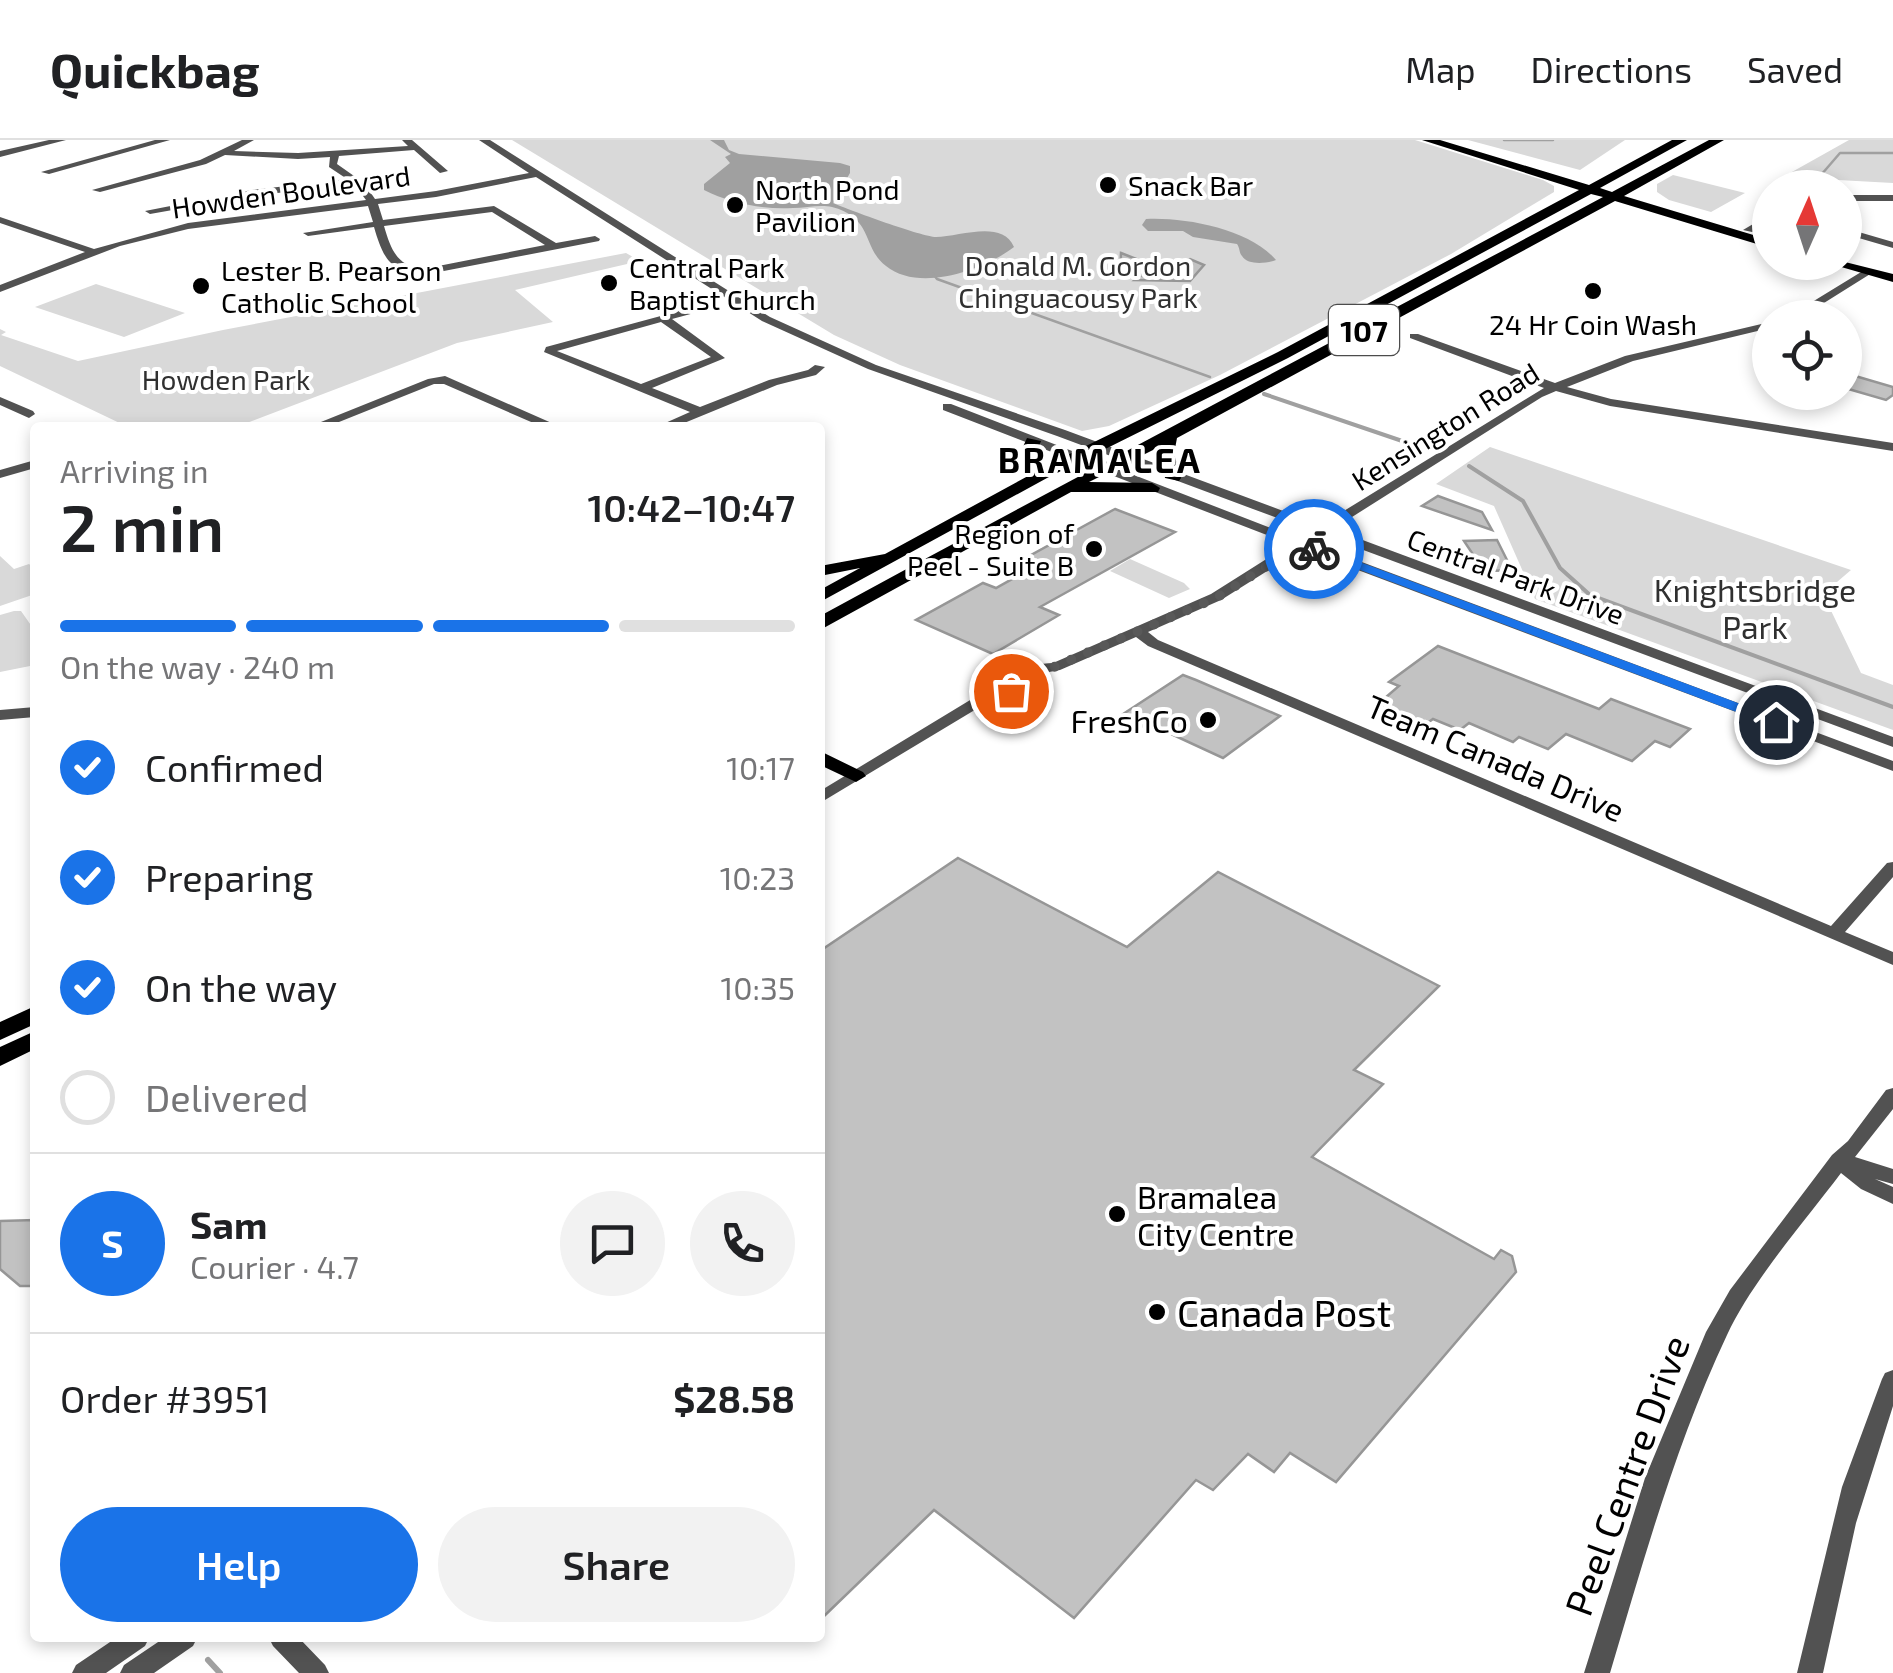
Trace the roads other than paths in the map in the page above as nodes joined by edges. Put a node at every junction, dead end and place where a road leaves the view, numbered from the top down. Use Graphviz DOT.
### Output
graph roads {
  1 [pos="61,140"];
  2 [pos="165,140"];
  3 [pos="248,140"];
  4 [pos="484,140"];
  5 [pos="1428,140"];
  6 [pos="1446,140"];
  7 [pos="1681,140"];
  8 [pos="1718,140"];
  9 [pos="409,144"];
  10 [pos="228,152"];
  11 [pos="0,154"];
  12 [pos="334,155"];
  13 [pos="443,171"];
  14 [pos="46,172"];
  15 [pos="1620,172"];
  16 [pos="537,174"];
  17 [pos="1552,175"];
  18 [pos="1642,180"];
  19 [pos="354,181"];
  20 [pos="1592,187"];
  21 [pos="98,190"];
  22 [pos="1617,194"];
  23 [pos="1862,198"];
  24 [pos="1893,198"];
  25 [pos="1564,201"];
  26 [pos="370,202"];
  27 [pos="1667,209"];
  28 [pos="150,210"];
  29 [pos="1584,212"];
  30 [pos="0,220"];
  31 [pos="377,226"];
  32 [pos="1752,228"];
  33 [pos="1748,230"];
  34 [pos="1752,232"];
  35 [pos="308,233"];
  36 [pos="1752,235"];
  37 [pos="1862,236"];
  38 [pos="595,240"];
  39 [pos="1893,245"];
  40 [pos="554,247"];
  41 [pos="94,252"];
  42 [pos="1862,268"];
  43 [pos="1862,270"];
  44 [pos="1870,272"];
  45 [pos="1893,278"];
  46 [pos="0,288"];
  47 [pos="1821,300"];
  48 [pos="694,310"];
  49 [pos="663,318"];
  50 [pos="1752,328"];
  51 [pos="1414,336"];
  52 [pos="841,358"];
  53 [pos="1553,387"];
  54 [pos="639,388"];
  55 [pos="0,402"];
  56 [pos="696,410"];
  57 [pos="29,414"];
  58 [pos="327,422"];
  59 [pos="543,422"];
  60 [pos="672,422"];
  61 [pos="1170,436"];
  62 [pos="1034,441"];
  63 [pos="1893,447"];
  64 [pos="1097,448"];
  65 [pos="1076,458"];
  66 [pos="1122,458"];
  67 [pos="30,465"];
  68 [pos="1102,468"];
  69 [pos="0,474"];
  70 [pos="1174,478"];
  71 [pos="1036,480"];
  72 [pos="1071,488"];
  73 [pos="1152,488"];
  74 [pos="1323,532"];
  75 [pos="1302,544"];
  76 [pos="901,555"];
  77 [pos="825,570"];
  78 [pos="825,594"];
  79 [pos="1504,598"];
  80 [pos="1445,599"];
  81 [pos="825,621"];
  82 [pos="1137,631"];
  83 [pos="30,712"];
  84 [pos="0,714"];
  85 [pos="1893,742"];
  86 [pos="825,761"];
  87 [pos="1893,766"];
  88 [pos="825,770"];
  89 [pos="851,779"];
  90 [pos="825,795"];
  91 [pos="1893,867"];
  92 [pos="1834,933"];
  93 [pos="1893,959"];
  94 [pos="30,1017"];
  95 [pos="0,1032"];
  96 [pos="30,1042"];
  97 [pos="0,1058"];
  98 [pos="1893,1095"];
  99 [pos="1840,1160"];
  100 [pos="1893,1178"];
  101 [pos="1893,1196"];
  102 [pos="1893,1379"];
  103 [pos="130,1642"];
  104 [pos="178,1642"];
  105 [pos="286,1642"];
  106 [pos="85,1673"];
  107 [pos="133,1673"];
  108 [pos="316,1673"];
  109 [pos="1597,1673"];
  110 [pos="1810,1673"];
  1 -- 11 [label="street"];
  2 -- 14 [label="street"];
  3 -- 10 [label="street"];
  4 -- 16 [label="street, Central Park Drive"];
  5 -- 17 [label="main road"];
  6 -- 17 [label="main road"];
  7 -- 15 [label="main road, 107"];
  8 -- 18 [label="main road, 107"];
  9 -- 12 [label="street"];
  9 -- 13 [label="street"];
  10 -- 12 [label="street"];
  10 -- 21 [label="street"];
  12 -- 19 [label="street"];
  15 -- 17 [label="main road"];
  15 -- 20 [label="main road, 107"];
  16 -- 26 [label="street, Howden Boulevard"];
  16 -- 52 [label="street, Central Park Drive"];
  17 -- 20 [label="main road"];
  17 -- 25 [label="main road"];
  18 -- 22 [label="main road, 107"];
  18 -- 27 [label="main road"];
  19 -- 26 [label="street"];
  19 -- 28 [label="street"];
  20 -- 22 [label="main road"];
  20 -- 25 [label="main road, 107"];
  22 -- 27 [label="main road"];
  22 -- 29 [label="main road, 107"];
  23 -- 24 [label="street"];
  25 -- 64 [label="main road, 107"];
  26 -- 31 [label="street"];
  26 -- 41 [label="street, Howden Boulevard"];
  27 -- 29 [label="main road"];
  27 -- 33 [label="main road"];
  27 -- 36 [label="main road"];
  29 -- 61 [label="main road, 107"];
  30 -- 41 [label="street"];
  31 -- 35 [label="street"];
  31 -- 40 [label="street"];
  31 -- 40 [label="street"];
  32 -- 33 [label="street"];
  33 -- 34 [label="main road"];
  37 -- 39 [label="street"];
  38 -- 40 [label="street"];
  41 -- 46 [label="street, Howden Boulevard"];
  42 -- 44 [label="main road"];
  43 -- 44 [label="main road"];
  44 -- 45 [label="main road"];
  44 -- 47 [label="street"];
  48 -- 49 [label="street"];
  49 -- 54 [label="street"];
  49 -- 54 [label="street"];
  50 -- 53 [label="street, Kensington Road"];
  51 -- 53 [label="street"];
  52 -- 56 [label="street"];
  52 -- 62 [label="street, Central Park Drive"];
  52 -- 64 [label="street, Central Park Drive"];
  53 -- 63 [label="street"];
  53 -- 74 [label="street, Kensington Road"];
  54 -- 56 [label="street"];
  55 -- 57 [label="street"];
  56 -- 60 [label="street"];
  58 -- 59 [label="street"];
  61 -- 66 [label="main road, 107"];
  61 -- 70 [label="main road"];
  62 -- 65 [label="street, Central Park Drive"];
  62 -- 71 [label="main road"];
  64 -- 65 [label="main road, 107"];
  64 -- 66 [label="street, Central Park Drive"];
  65 -- 68 [label="street, Central Park Drive"];
  65 -- 71 [label="main road, 107"];
  66 -- 68 [label="main road, 107"];
  66 -- 70 [label="street, Central Park Drive"];
  67 -- 69 [label="street"];
  68 -- 72 [label="main road, 107"];
  68 -- 73 [label="street, Central Park Drive"];
  70 -- 74 [label="street, Central Park Drive"];
  71 -- 76 [label="main road, 107"];
  72 -- 73 [label="main road"];
  72 -- 81 [label="main road, 107"];
  73 -- 75 [label="street, Central Park Drive"];
  74 -- 75 [label="street, Kensington Road"];
  74 -- 79 [label="street, Central Park Drive"];
  75 -- 80 [label="street, Central Park Drive"];
  75 -- 82 [label="street"];
  76 -- 77 [label="main road"];
  76 -- 78 [label="main road, 107"];
  79 -- 80 [label="street"];
  79 -- 85 [label="street, Central Park Drive"];
  80 -- 87 [label="street, Central Park Drive"];
  82 -- 89 [label="street"];
  82 -- 92 [label="street, Team Canada Drive"];
  83 -- 84 [label="street"];
  86 -- 89 [label="main road"];
  88 -- 89 [label="main road"];
  89 -- 90 [label="street"];
  91 -- 92 [label="street"];
  92 -- 93 [label="street"];
  94 -- 95 [label="main road"];
  96 -- 97 [label="main road"];
  98 -- 99 [label="street, Peel Centre Drive"];
  99 -- 100 [label="street"];
  99 -- 101 [label="street"];
  99 -- 109 [label="street, Peel Centre Drive"];
  102 -- 110 [label="street"];
  103 -- 106 [label="street"];
  104 -- 107 [label="street"];
  105 -- 108 [label="street"];
}
